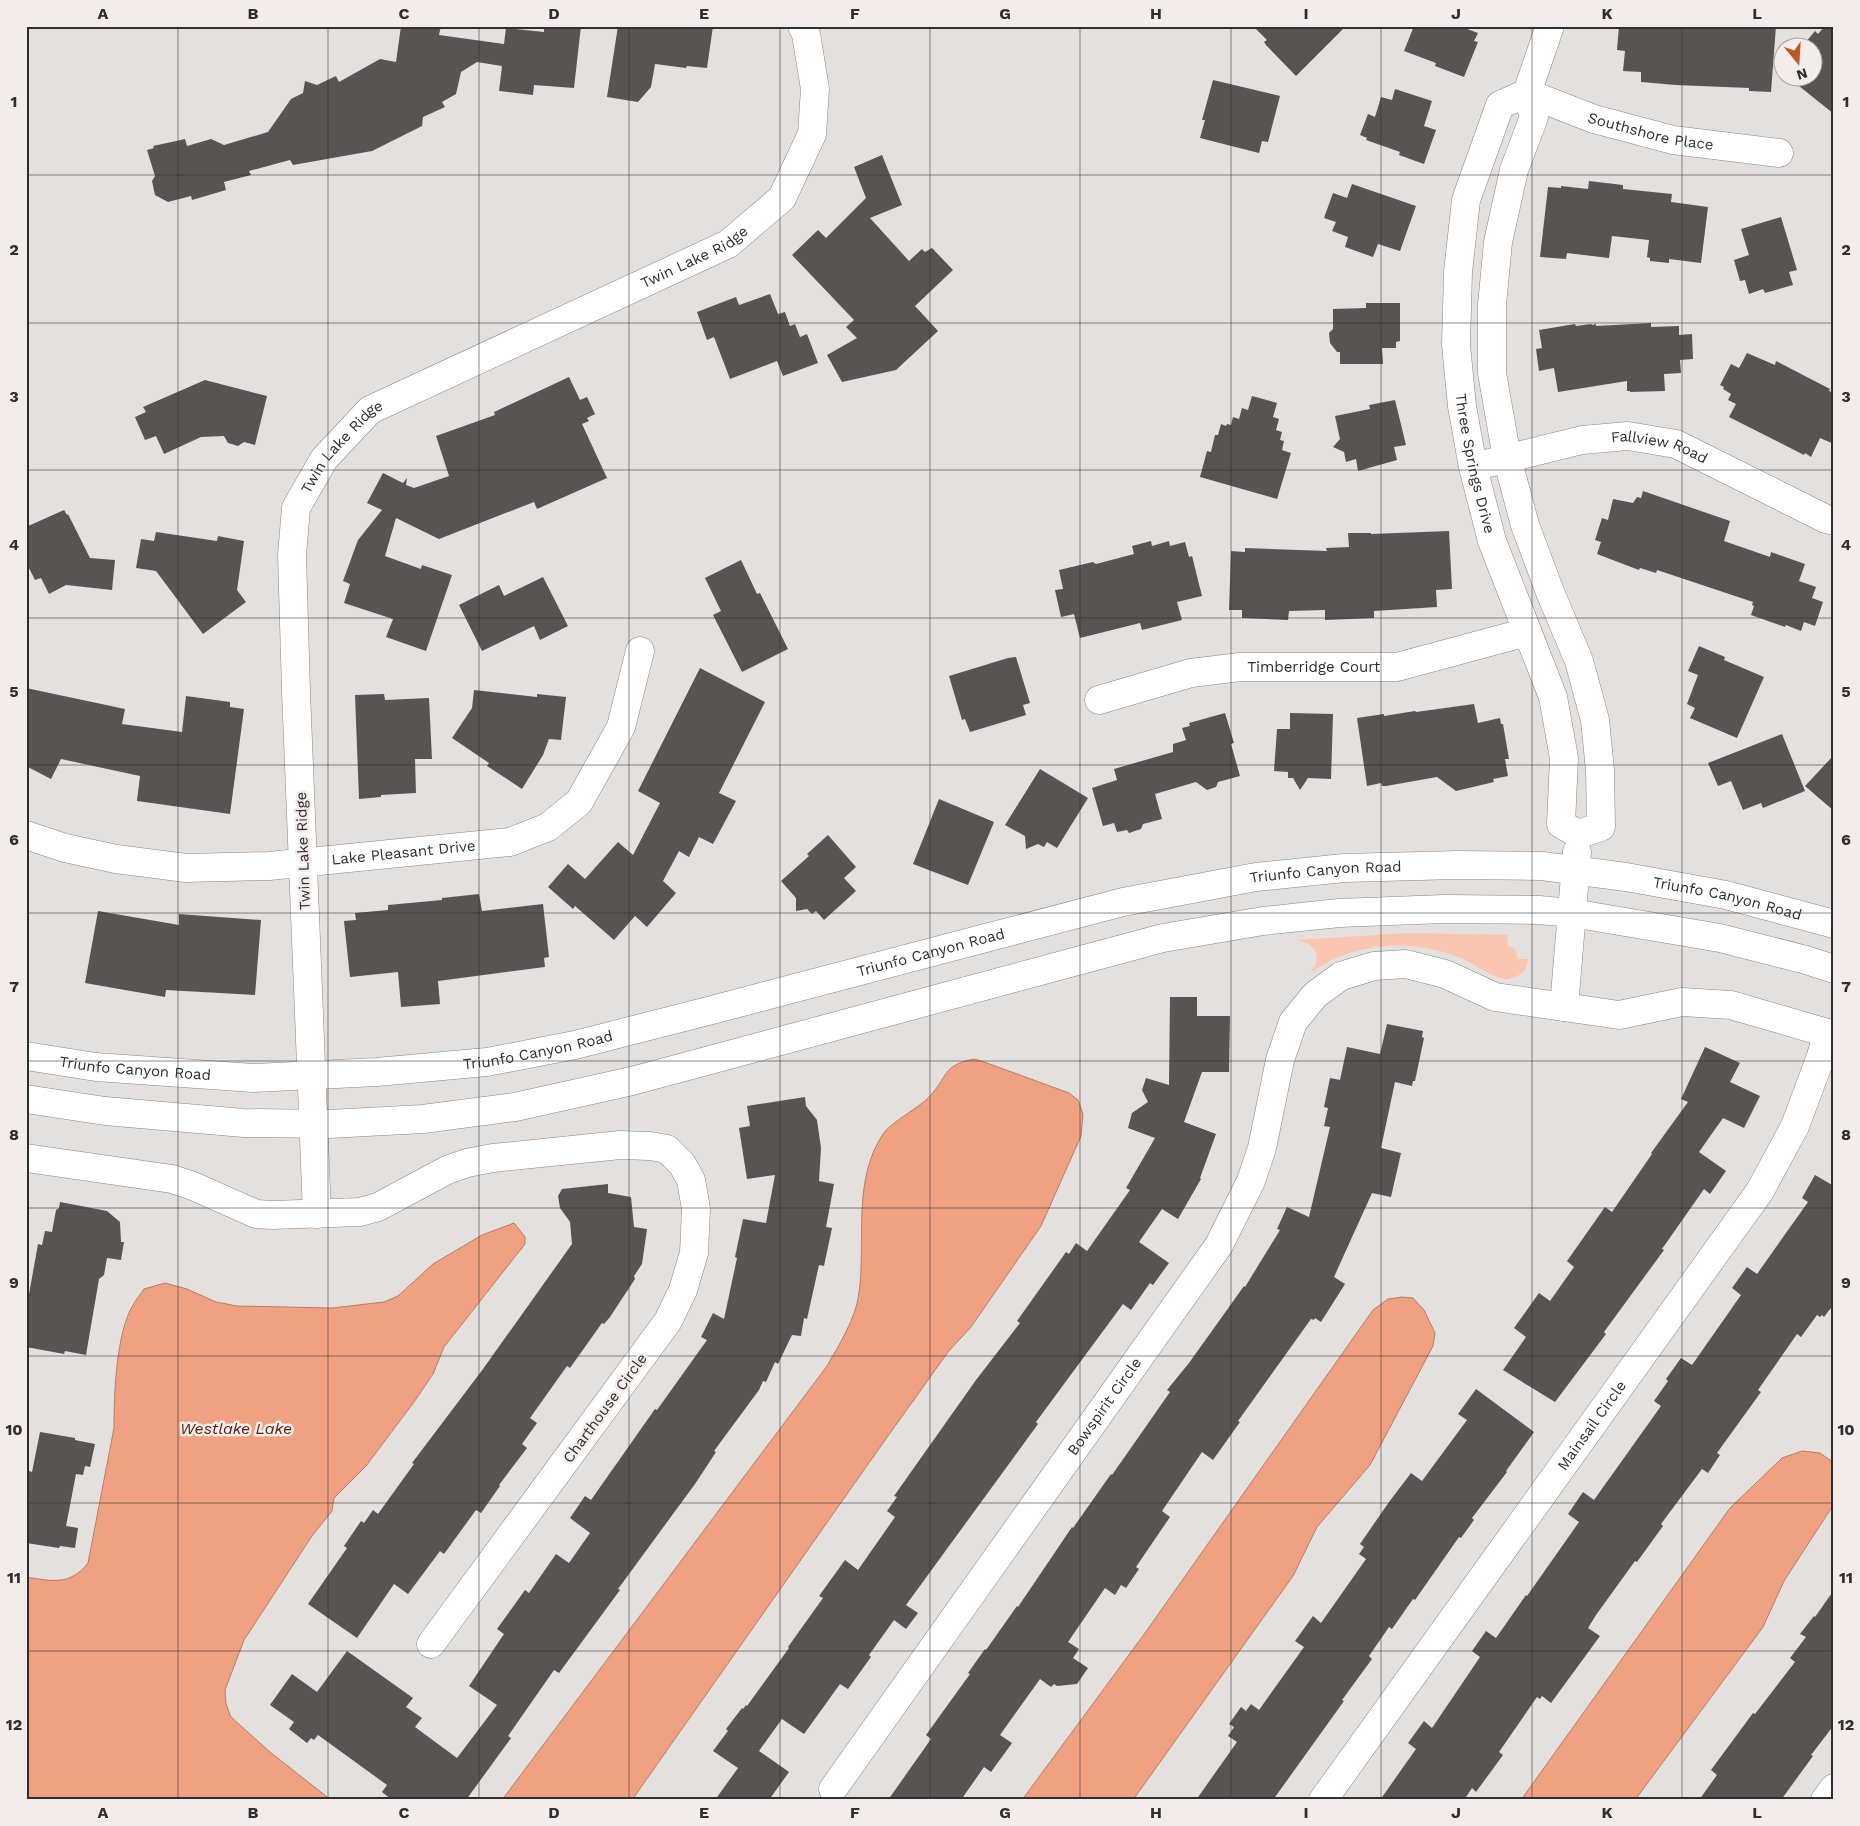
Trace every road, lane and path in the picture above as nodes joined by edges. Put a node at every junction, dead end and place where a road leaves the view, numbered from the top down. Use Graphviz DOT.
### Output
graph roads {
  1 [pos="802,26"];
  2 [pos="1550,26"];
  3 [pos="1527,93"];
  4 [pos="1779,153"];
  5 [pos="1507,458"];
  6 [pos="1473,467"];
  7 [pos="1834,521"];
  8 [pos="1527,632"];
  9 [pos="640,652"];
  10 [pos="1099,700"];
  11 [pos="1578,834"];
  12 [pos="26,836"];
  13 [pos="304,863"];
  14 [pos="1576,871"];
  15 [pos="1572,914"];
  16 [pos="1834,924"];
  17 [pos="1834,969"];
  18 [pos="1564,1007"];
  19 [pos="1831,1034"];
  20 [pos="26,1056"];
  21 [pos="311,1075"];
  22 [pos="26,1098"];
  23 [pos="312,1123"];
  24 [pos="26,1158"];
  25 [pos="316,1214"];
  26 [pos="431,1644"];
  27 [pos="1834,1788"];
  28 [pos="833,1789"];
  29 [pos="1323,1800"];
  30 [pos="1826,1800"];
  1 -- 13 [label="street, Twin Lake Ridge"];
  2 -- 3 [label="street"];
  3 -- 4 [label="street, Southshore Place"];
  3 -- 5 [label="street, Three Springs Drive"];
  3 -- 6 [label="street, Three Springs Drive"];
  5 -- 6 [label="street, Fallview Road"];
  5 -- 7 [label="street, Fallview Road"];
  5 -- 11 [label="street, Three Springs Drive"];
  6 -- 8 [label="street, Three Springs Drive"];
  8 -- 10 [label="street, Timberridge Court"];
  8 -- 11 [label="street, Three Springs Drive"];
  9 -- 13 [label="street, Lake Pleasant Drive"];
  11 -- 14 [label="street"];
  12 -- 13 [label="street, Lake Pleasant Drive"];
  13 -- 21 [label="street, Twin Lake Ridge"];
  14 -- 15 [label="street"];
  14 -- 16 [label="street, Triunfo Canyon Road"];
  14 -- 21 [label="street, Triunfo Canyon Road"];
  15 -- 17 [label="street"];
  15 -- 18 [label="street"];
  15 -- 23 [label="street"];
  18 -- 19 [label="street"];
  18 -- 28 [label="street, Bowspirit Circle"];
  19 -- 29 [label="street, Mainsail Circle"];
  20 -- 21 [label="street, Triunfo Canyon Road"];
  21 -- 23 [label="street, Twin Lake Ridge"];
  22 -- 23 [label="street"];
  23 -- 25 [label="street"];
  24 -- 25 [label="street"];
  25 -- 26 [label="street, Charthouse Circle"];
  27 -- 30 [label="street"];
}
